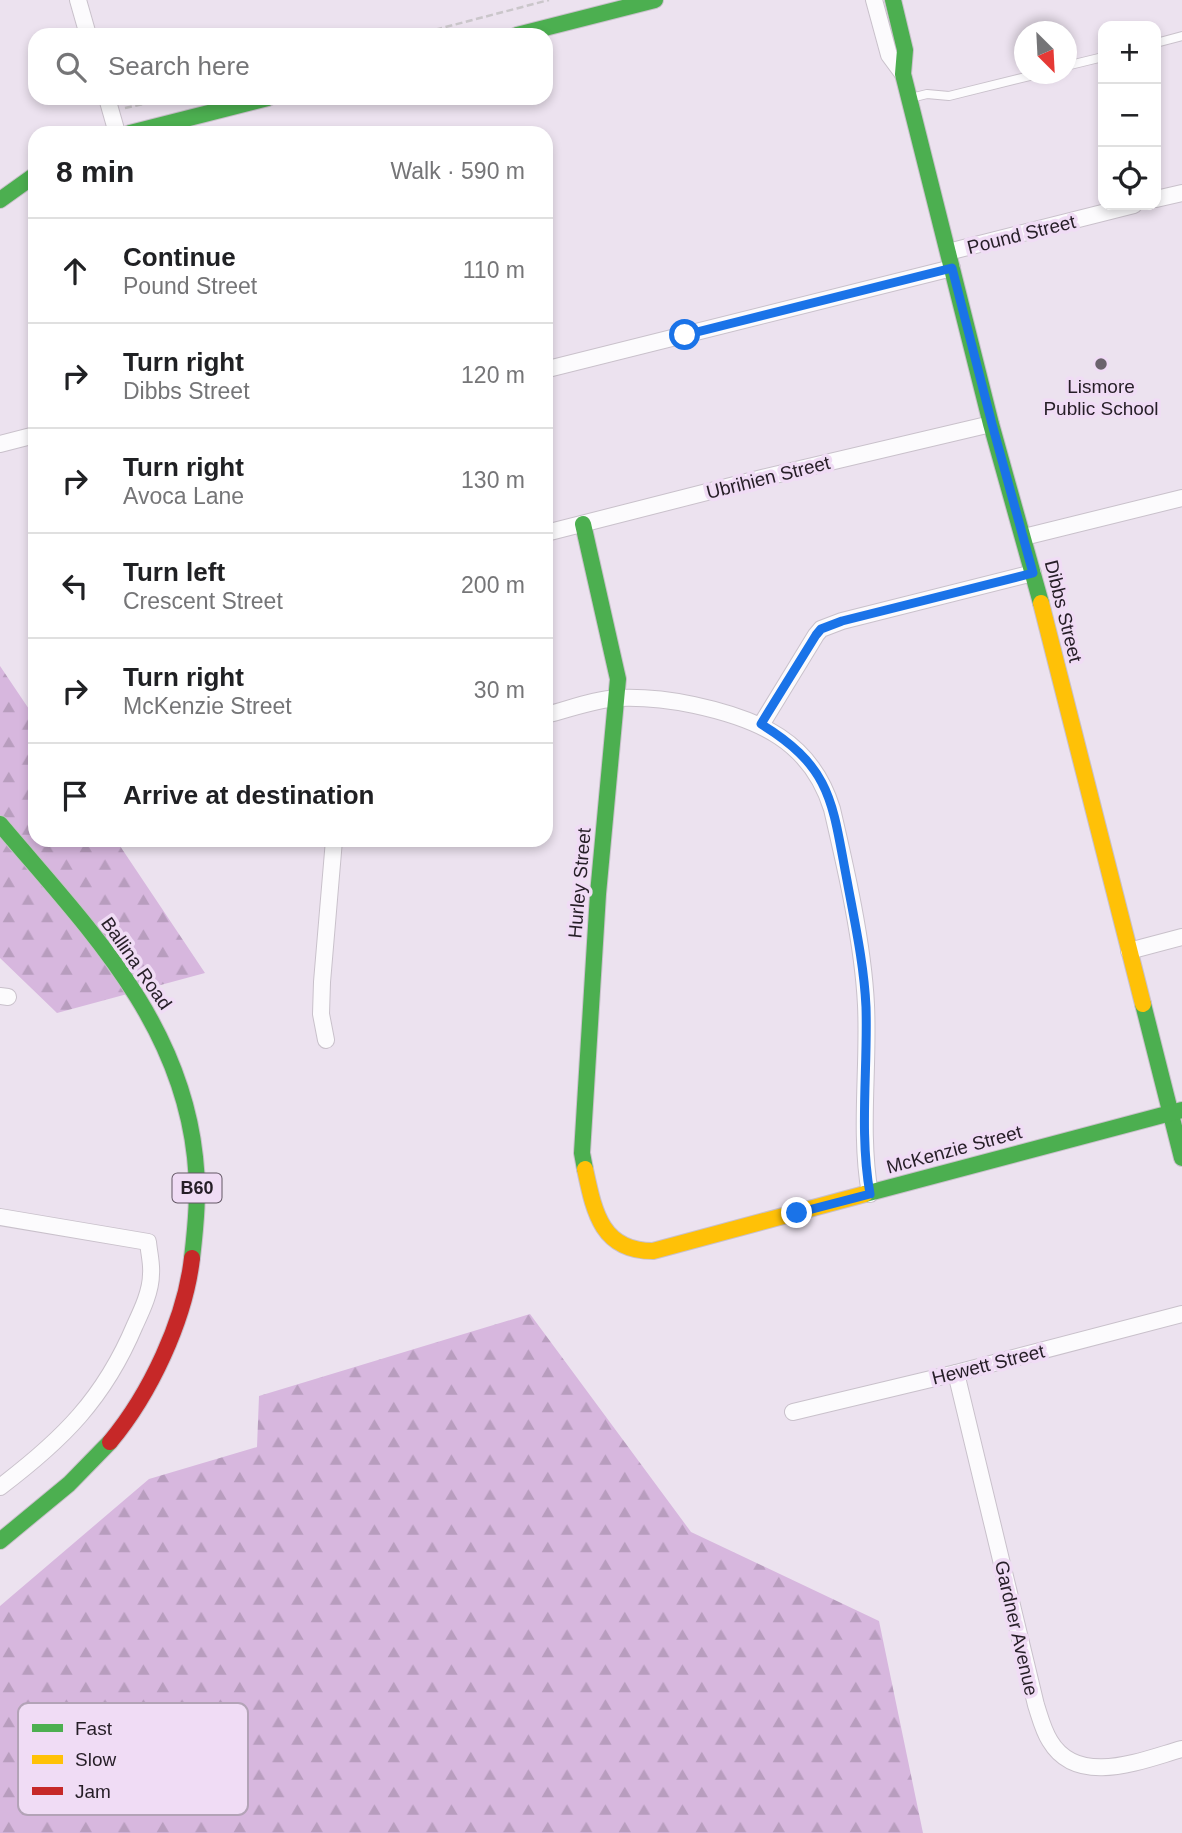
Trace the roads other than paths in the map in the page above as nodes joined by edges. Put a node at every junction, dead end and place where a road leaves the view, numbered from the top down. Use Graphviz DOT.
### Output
graph roads {
  1 [pos="78,0"];
  2 [pos="655,0"];
  3 [pos="874,0"];
  4 [pos="893,0"];
  5 [pos="86,28"];
  6 [pos="545,28"];
  7 [pos="1182,36"];
  8 [pos="1161,42"];
  9 [pos="1098,58"];
  10 [pos="1077,63"];
  11 [pos="903,74"];
  12 [pos="1014,80"];
  13 [pos="909,98"];
  14 [pos="108,105"];
  15 [pos="240,105"];
  16 [pos="115,126"];
  17 [pos="158,126"];
  18 [pos="28,180"];
  19 [pos="1182,192"];
  20 [pos="1161,198"];
  21 [pos="0,200"];
  22 [pos="1117,210"];
  23 [pos="950,260"];
  24 [pos="553,368"];
  25 [pos="992,424"];
  26 [pos="28,437"];
  27 [pos="0,444"];
  28 [pos="1182,498"];
  29 [pos="583,524"];
  30 [pos="553,531"];
  31 [pos="1024,537"];
  32 [pos="1033,573"];
  33 [pos="618,698"];
  34 [pos="553,713"];
  35 [pos="761,724"];
  36 [pos="0,824"];
  37 [pos="333,847"];
  38 [pos="1182,937"];
  39 [pos="1129,951"];
  40 [pos="326,1040"];
  41 [pos="1177,1111"];
  42 [pos="1182,1158"];
  43 [pos="870,1194"];
  44 [pos="0,1217"];
  45 [pos="615,1241"];
  46 [pos="1182,1314"];
  47 [pos="956,1373"];
  48 [pos="793,1412"];
  49 [pos="0,1487"];
  50 [pos="0,1541"];
  51 [pos="1182,1749"];
  1 -- 5 [label="street"];
  2 -- 6 [label="street"];
  3 -- 11 [label="street, Dibbs Street"];
  4 -- 11 [label="street, Dibbs Street"];
  7 -- 8 [label="lane"];
  9 -- 10 [label="lane"];
  11 -- 13 [label="street, Dibbs Street"];
  12 -- 13 [label="lane"];
  13 -- 23 [label="street, Dibbs Street"];
  14 -- 16 [label="street"];
  15 -- 17 [label="street"];
  18 -- 21 [label="street"];
  19 -- 20 [label="street"];
  22 -- 23 [label="street, Pound Street"];
  23 -- 24 [label="street, Pound Street"];
  23 -- 25 [label="street, Dibbs Street"];
  25 -- 29 [label="street, Ubrihien Street"];
  25 -- 31 [label="street, Dibbs Street"];
  26 -- 27 [label="street"];
  28 -- 31 [label="street"];
  29 -- 30 [label="street, Ubrihien Street"];
  29 -- 33 [label="street, Hurley Street"];
  31 -- 32 [label="street, Dibbs Street"];
  32 -- 35 [label="street"];
  32 -- 39 [label="street, Dibbs Street"];
  33 -- 34 [label="street"];
  33 -- 35 [label="street"];
  33 -- 45 [label="street, Hurley Street"];
  35 -- 43 [label="street"];
  36 -- 50 [label="street, Ballina Road / B60"];
  37 -- 40 [label="street"];
  38 -- 39 [label="street"];
  39 -- 41 [label="street, Dibbs Street"];
  41 -- 42 [label="street, Dibbs Street"];
  41 -- 43 [label="street, McKenzie Street"];
  43 -- 45 [label="street, McKenzie Street"];
  44 -- 49 [label="street"];
  46 -- 47 [label="street, Hewett Street"];
  47 -- 48 [label="street, Hewett Street"];
  47 -- 51 [label="street, Gardner Avenue"];
}
